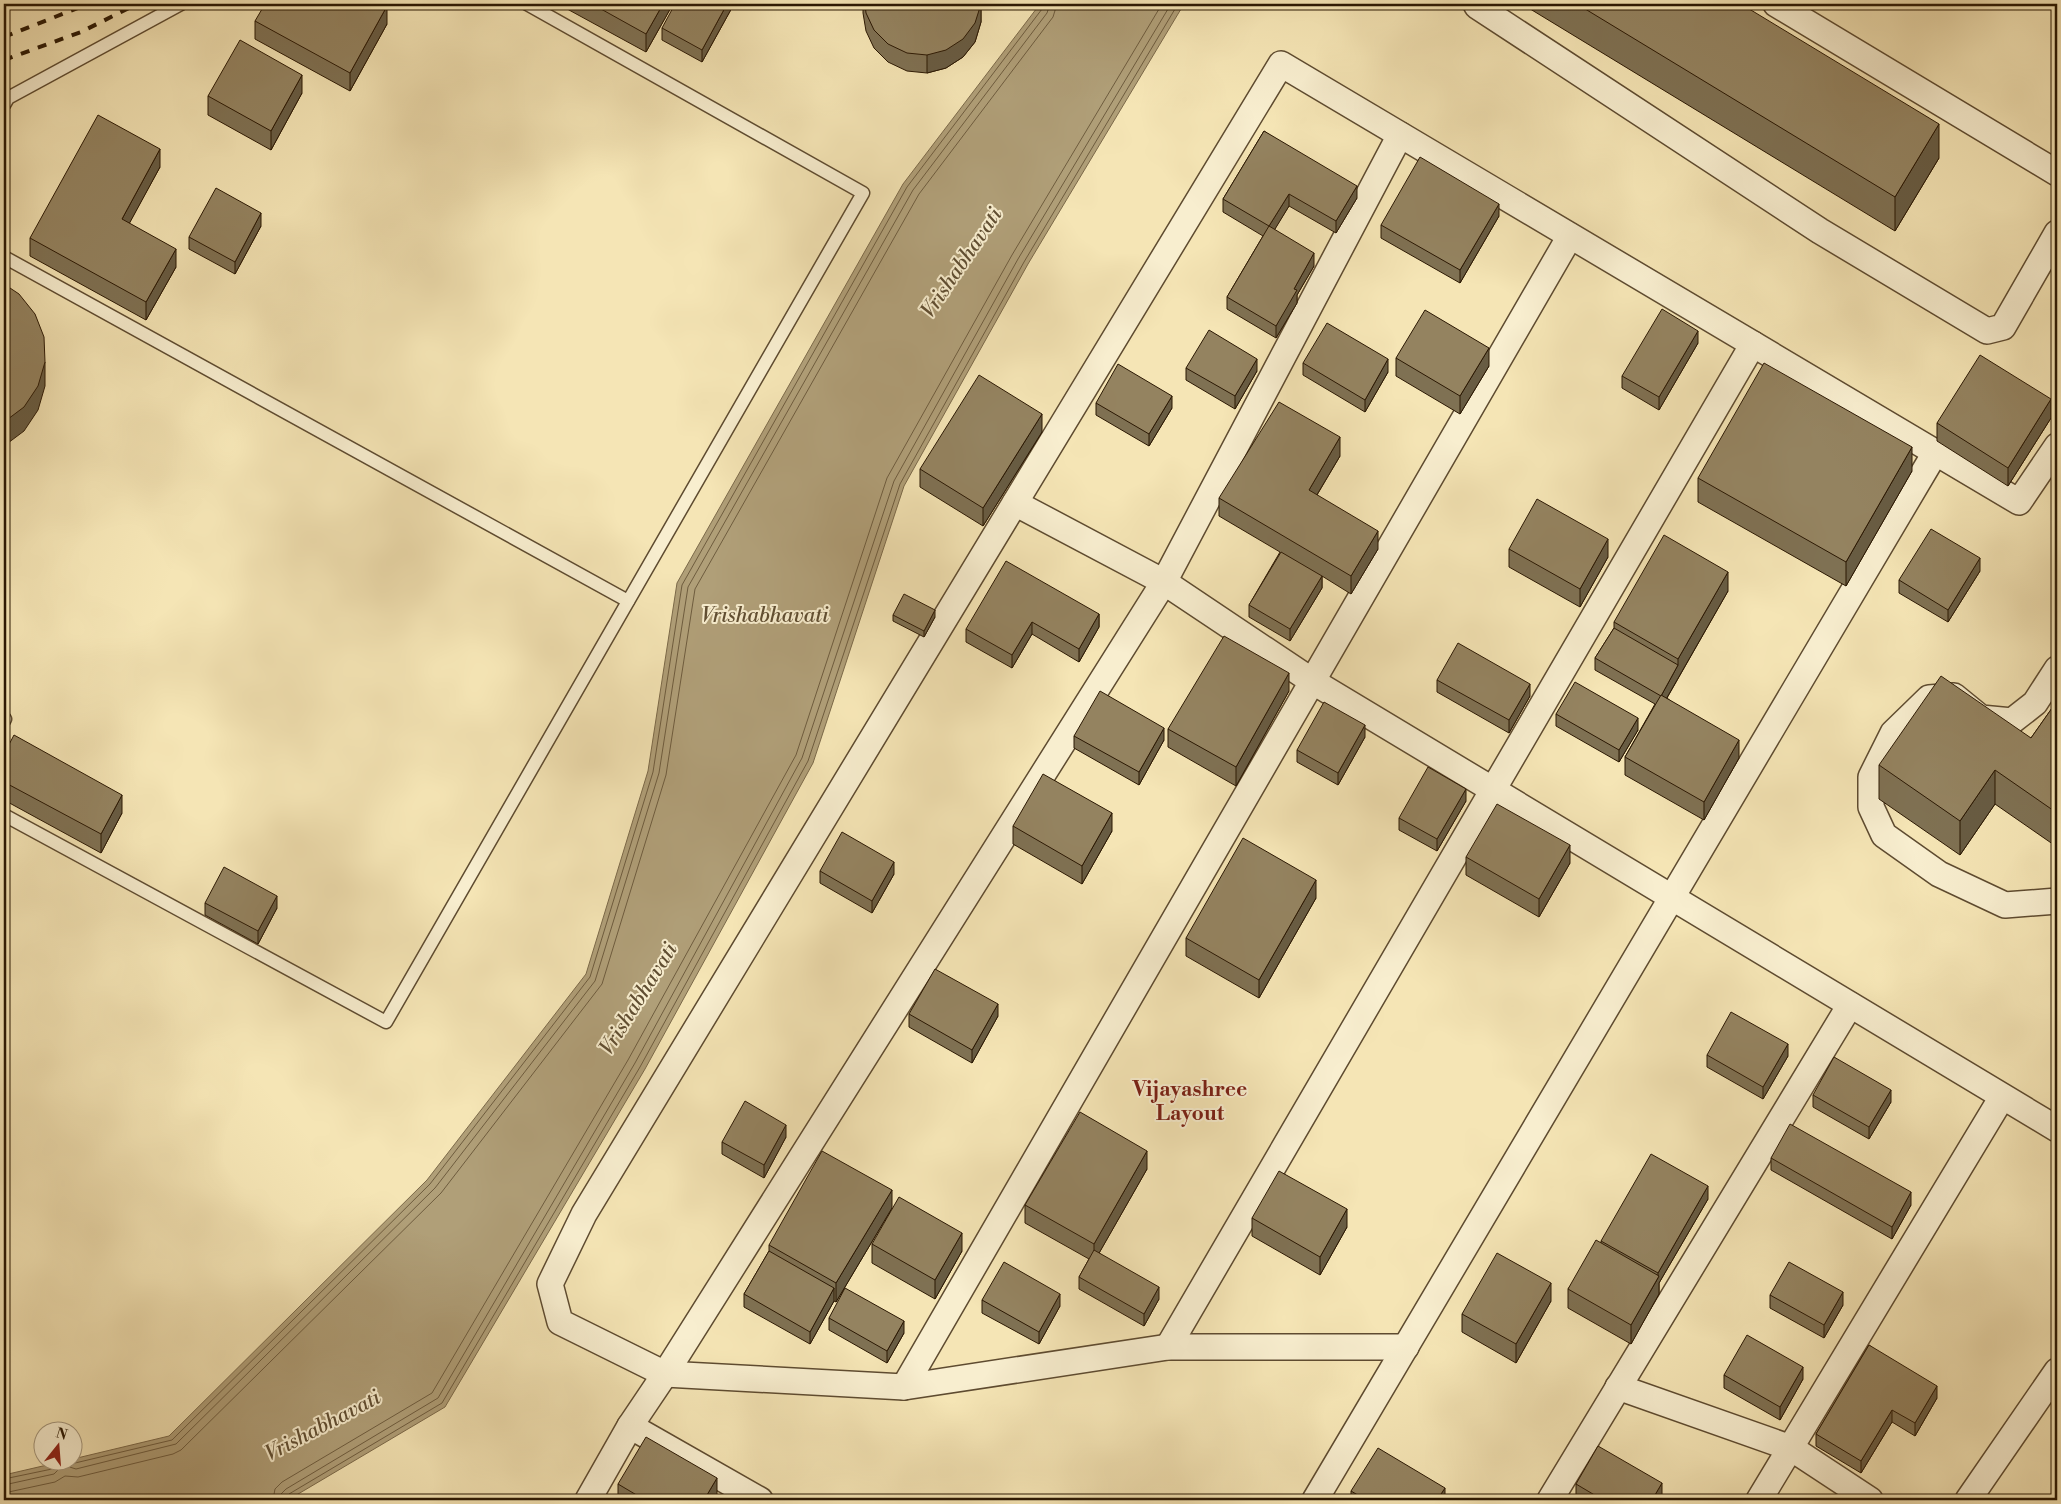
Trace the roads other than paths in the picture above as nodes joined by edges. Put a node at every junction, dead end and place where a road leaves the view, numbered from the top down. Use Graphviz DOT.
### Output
graph roads {
  1 [pos="181,4"];
  2 [pos="527,4"];
  3 [pos="1476,4"];
  4 [pos="1776,4"];
  5 [pos="4,105"];
  6 [pos="1400,135"];
  7 [pos="2057,173"];
  8 [pos="2057,233"];
  9 [pos="1570,236"];
  10 [pos="4,257"];
  11 [pos="1753,344"];
  12 [pos="2057,446"];
  13 [pos="1935,453"];
  14 [pos="1014,503"];
  15 [pos="1164,582"];
  16 [pos="628,601"];
  17 [pos="2057,669"];
  18 [pos="1312,681"];
  19 [pos="1493,789"];
  20 [pos="4,815"];
  21 [pos="1672,897"];
  22 [pos="2057,902"];
  23 [pos="1850,1005"];
  24 [pos="2002,1098"];
  25 [pos="2057,1129"];
  26 [pos="1168,1347"];
  27 [pos="1406,1347"];
  28 [pos="2057,1371"];
  29 [pos="665,1374"];
  30 [pos="904,1387"];
  31 [pos="1618,1387"];
  32 [pos="630,1426"];
  33 [pos="1791,1448"];
  34 [pos="588,1500"];
  35 [pos="760,1500"];
  36 [pos="1315,1500"];
  37 [pos="1550,1500"];
  38 [pos="1759,1500"];
  39 [pos="1870,1500"];
  40 [pos="1968,1500"];
  1 -- 5 [label="lane"];
  2 -- 16 [label="lane"];
  3 -- 8 [label="street"];
  4 -- 7 [label="street"];
  6 -- 9 [label="street"];
  6 -- 14 [label="street"];
  6 -- 15 [label="street"];
  9 -- 11 [label="street"];
  9 -- 18 [label="street"];
  10 -- 16 [label="lane"];
  11 -- 13 [label="street"];
  11 -- 19 [label="street"];
  12 -- 13 [label="street"];
  13 -- 21 [label="street"];
  14 -- 15 [label="street"];
  14 -- 29 [label="street"];
  15 -- 18 [label="street"];
  15 -- 29 [label="street"];
  16 -- 20 [label="lane"];
  17 -- 22 [label="street"];
  18 -- 19 [label="street"];
  18 -- 30 [label="street"];
  19 -- 21 [label="street"];
  19 -- 26 [label="street"];
  21 -- 23 [label="street"];
  21 -- 27 [label="street"];
  23 -- 24 [label="street"];
  23 -- 31 [label="street"];
  24 -- 25 [label="street"];
  24 -- 33 [label="street"];
  26 -- 27 [label="street"];
  26 -- 30 [label="street"];
  27 -- 36 [label="street"];
  28 -- 40 [label="street"];
  29 -- 30 [label="street"];
  29 -- 32 [label="street"];
  31 -- 33 [label="street"];
  31 -- 37 [label="street"];
  32 -- 34 [label="street"];
  32 -- 35 [label="street"];
  33 -- 38 [label="street"];
  33 -- 39 [label="street"];
}
